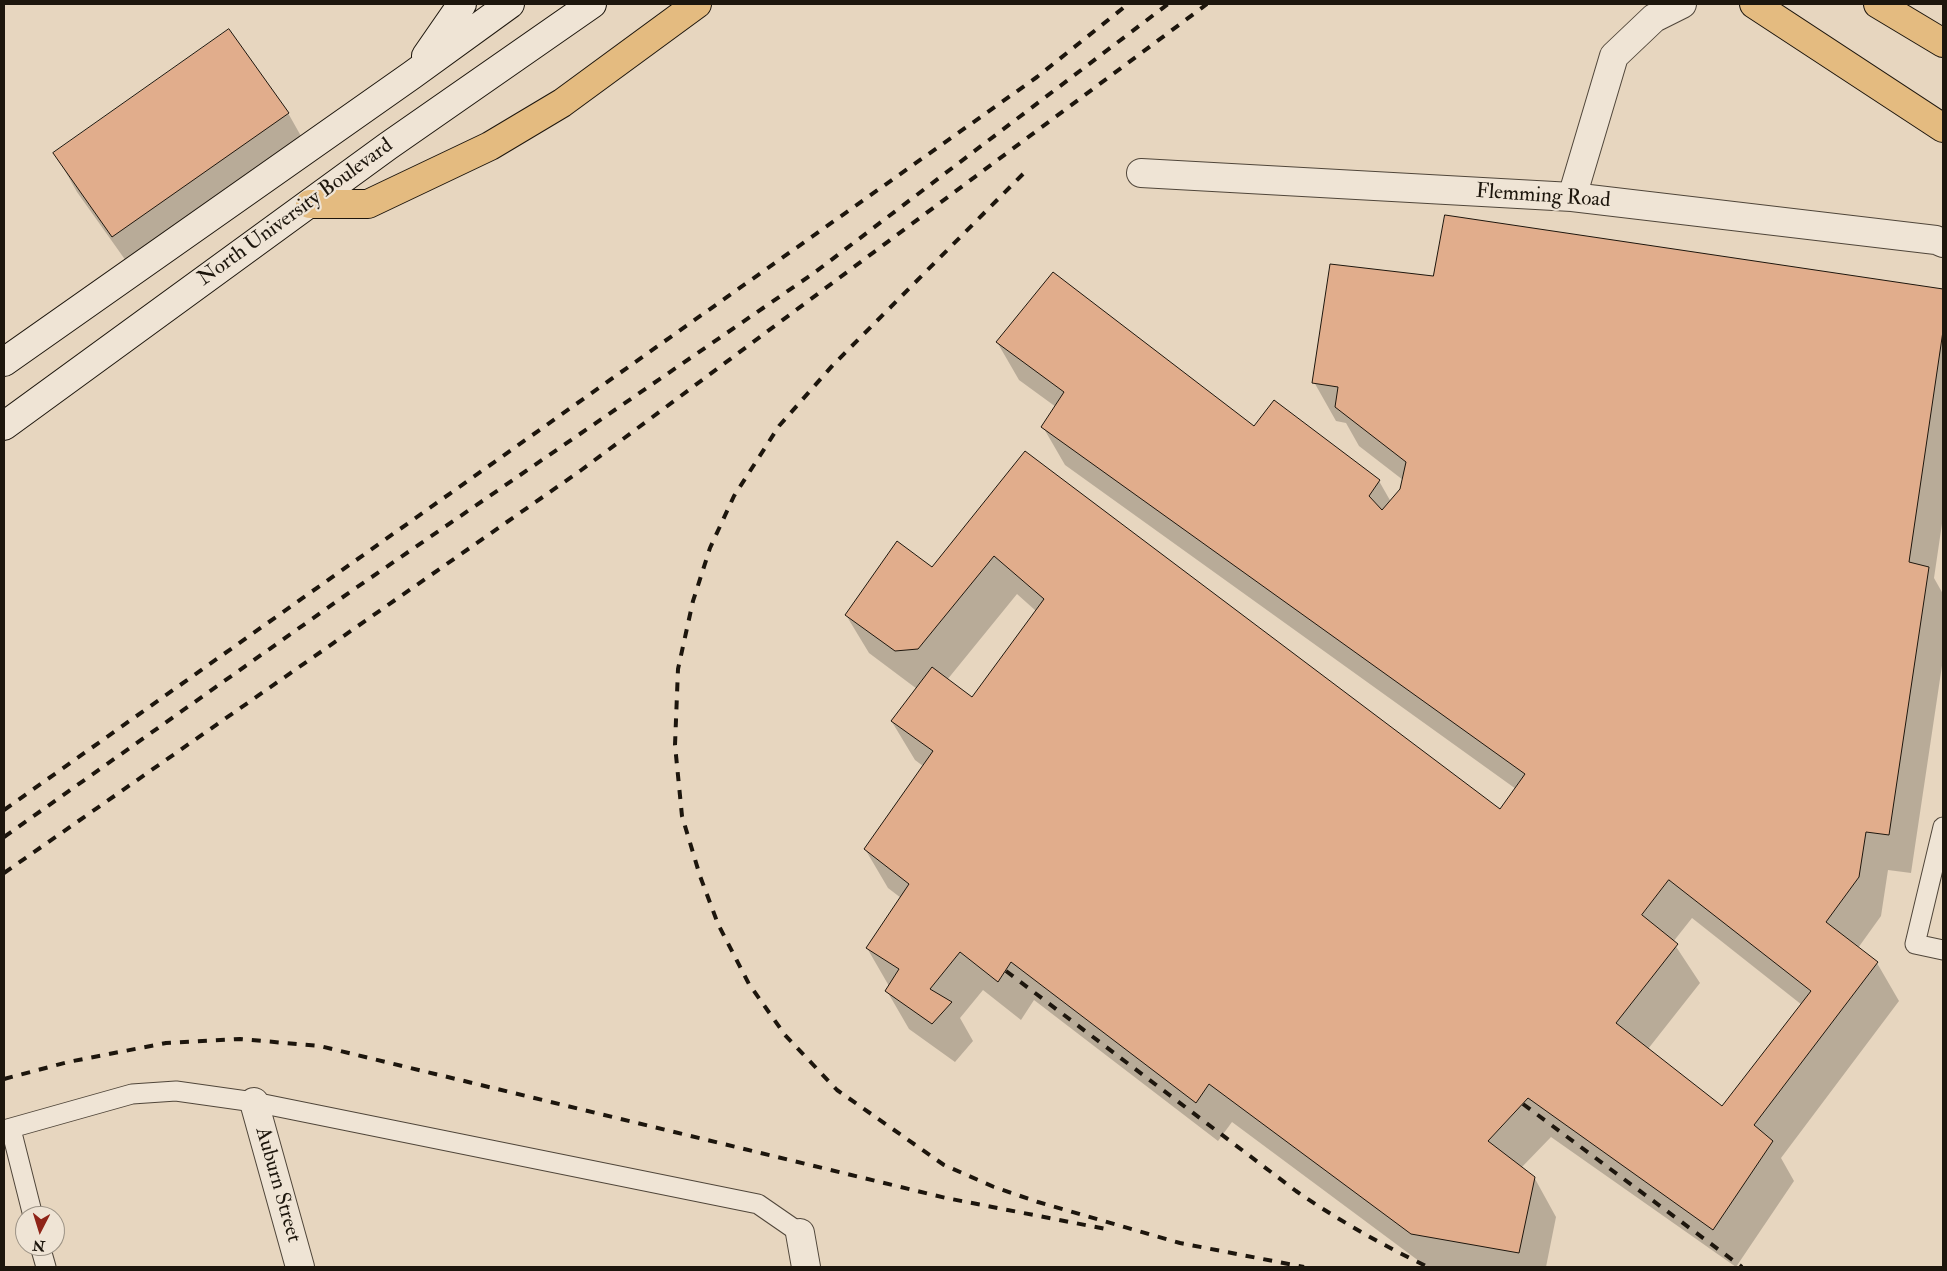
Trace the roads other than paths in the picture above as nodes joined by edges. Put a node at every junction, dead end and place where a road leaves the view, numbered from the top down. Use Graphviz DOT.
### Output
graph roads {
  1 [pos="462,4"];
  2 [pos="510,4"];
  3 [pos="592,4"];
  4 [pos="697,4"];
  5 [pos="1682,4"];
  6 [pos="1754,4"];
  7 [pos="1878,4"];
  8 [pos="1943,42"];
  9 [pos="412,75"];
  10 [pos="1943,128"];
  11 [pos="1142,173"];
  12 [pos="1572,197"];
  13 [pos="310,204"];
  14 [pos="1943,243"];
  15 [pos="4,362"];
  16 [pos="4,426"];
  17 [pos="1943,827"];
  18 [pos="1943,950"];
  19 [pos="254,1102"];
  20 [pos="7,1129"];
  21 [pos="30,1206"];
  22 [pos="800,1233"];
  23 [pos="300,1267"];
  24 [pos="806,1267"];
  1 -- 9 [label="main road"];
  2 -- 9 [label="main road"];
  3 -- 13 [label="main road, North University Boulevard"];
  4 -- 13 [label="main road"];
  5 -- 12 [label="main road"];
  6 -- 10 [label="main road"];
  7 -- 8 [label="main road"];
  9 -- 15 [label="main road"];
  11 -- 12 [label="main road, Flemming Road"];
  12 -- 14 [label="main road, Flemming Road"];
  13 -- 16 [label="main road, North University Boulevard"];
  17 -- 18 [label="lane"];
  19 -- 20 [label="lane"];
  19 -- 22 [label="lane"];
  19 -- 23 [label="main road, Auburn Street"];
  20 -- 21 [label="lane"];
  22 -- 24 [label="main road"];
}
